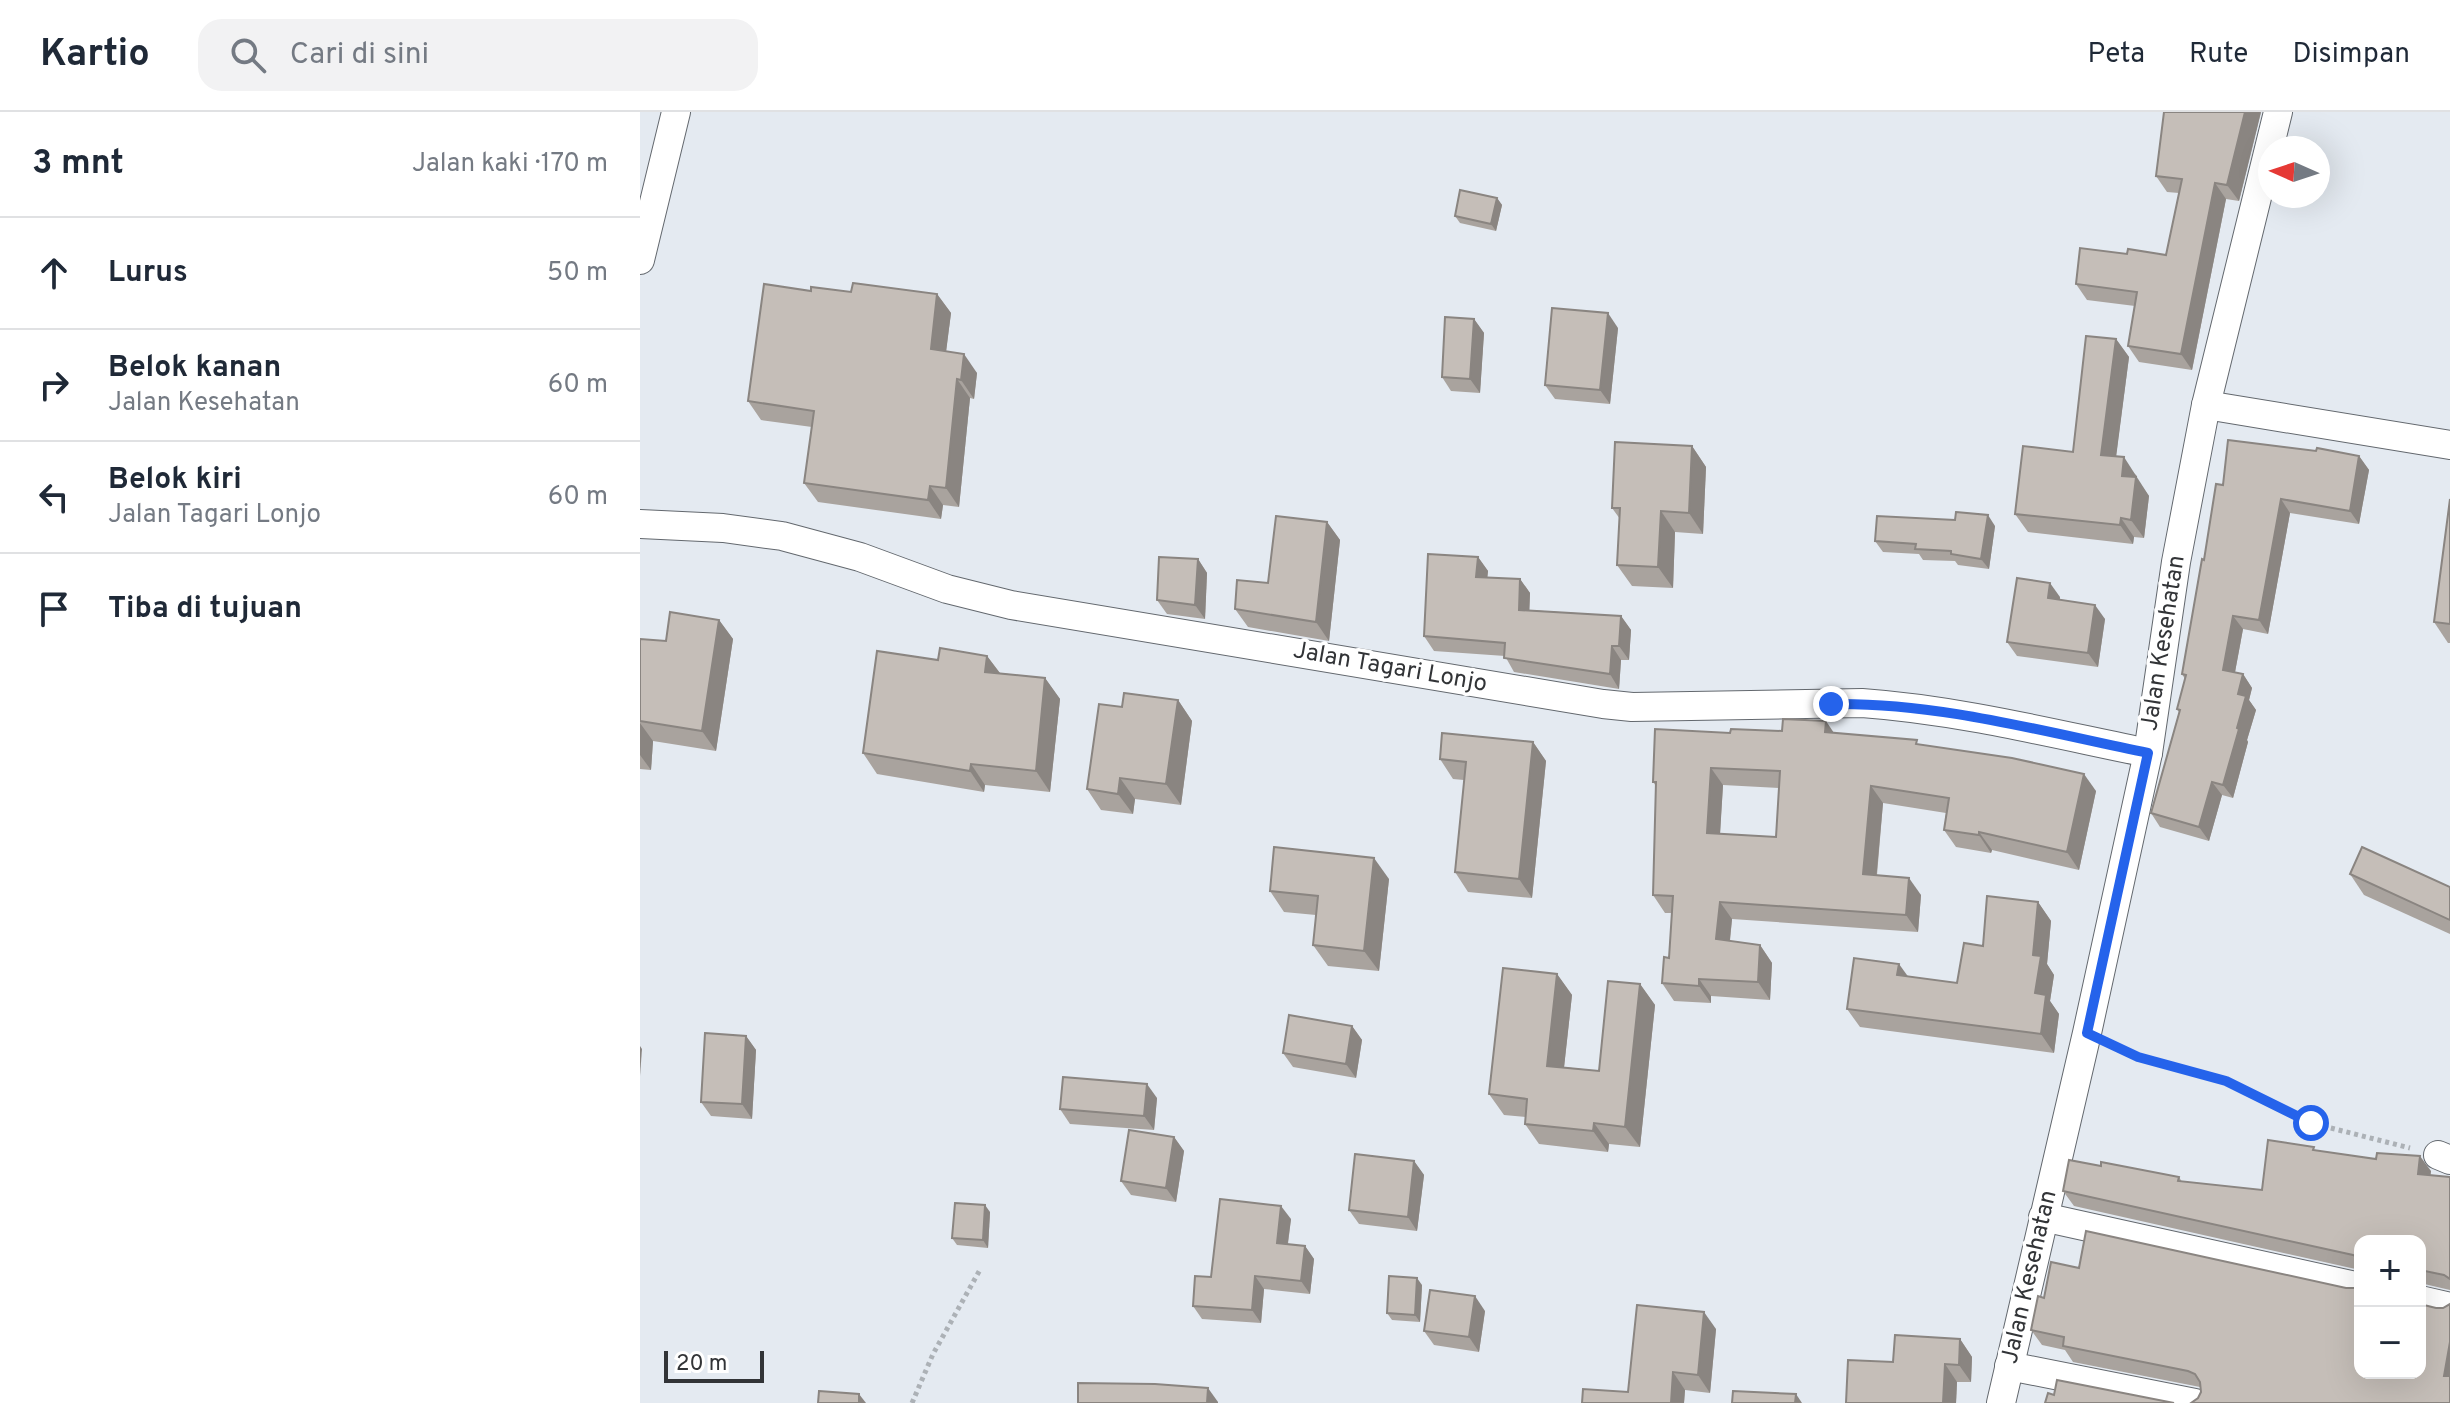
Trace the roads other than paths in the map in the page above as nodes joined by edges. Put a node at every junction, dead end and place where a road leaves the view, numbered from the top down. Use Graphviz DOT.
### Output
graph roads {
  1 [pos="676,112"];
  2 [pos="2278,112"];
  3 [pos="640,260"];
  4 [pos="2206,405"];
  5 [pos="2450,445"];
  6 [pos="640,524"];
  7 [pos="2148,753"];
  8 [pos="2043,1217"];
  9 [pos="2354,1286"];
  10 [pos="2426,1301"];
  11 [pos="2450,1307"];
  12 [pos="2009,1366"];
  13 [pos="2001,1403"];
  14 [pos="2195,1403"];
  1 -- 3 [label="street"];
  2 -- 4 [label="street, Jalan Kesehatan"];
  4 -- 5 [label="street"];
  4 -- 7 [label="street, Jalan Kesehatan"];
  6 -- 7 [label="street, Jalan Tagari Lonjo"];
  7 -- 8 [label="street, Jalan Kesehatan"];
  8 -- 9 [label="street"];
  8 -- 12 [label="street, Jalan Kesehatan"];
  10 -- 11 [label="street"];
  12 -- 13 [label="street, Jalan Kesehatan"];
  12 -- 14 [label="street"];
}
